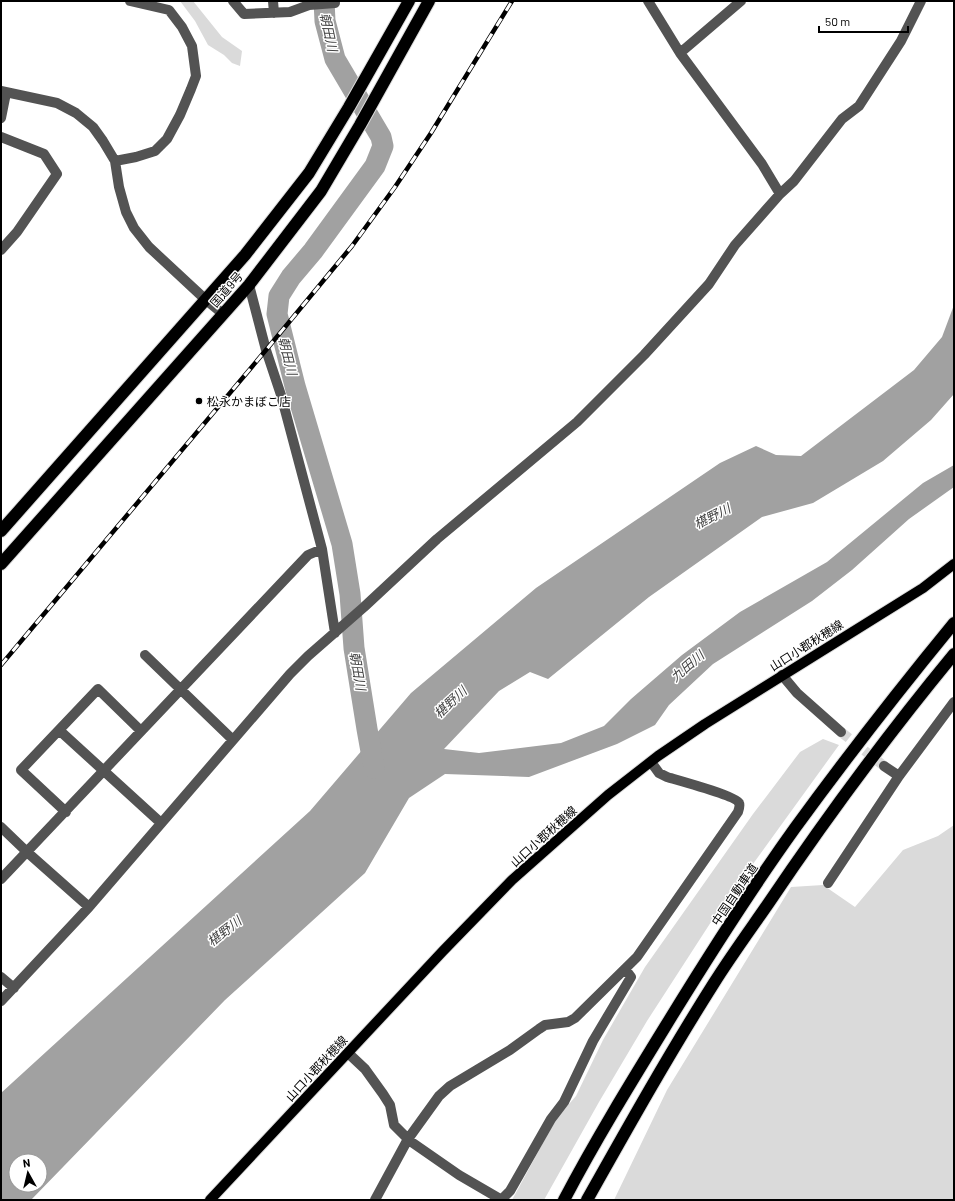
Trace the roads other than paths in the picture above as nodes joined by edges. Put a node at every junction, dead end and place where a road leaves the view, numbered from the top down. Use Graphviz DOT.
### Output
graph roads {
  1 [pos="130,1"];
  2 [pos="233,1"];
  3 [pos="273,1"];
  4 [pos="409,1"];
  5 [pos="429,1"];
  6 [pos="648,1"];
  7 [pos="740,1"];
  8 [pos="921,1"];
  9 [pos="335,2"];
  10 [pos="274,13"];
  11 [pos="680,53"];
  12 [pos="3,92"];
  13 [pos="1,118"];
  14 [pos="1,137"];
  15 [pos="115,161"];
  16 [pos="780,194"];
  17 [pos="1,250"];
  18 [pos="249,285"];
  19 [pos="206,300"];
  20 [pos="223,314"];
  21 [pos="1,531"];
  22 [pos="322,548"];
  23 [pos="1,564"];
  24 [pos="954,564"];
  25 [pos="954,623"];
  26 [pos="338,630"];
  27 [pos="954,654"];
  28 [pos="145,655"];
  29 [pos="782,675"];
  30 [pos="180,689"];
  31 [pos="954,702"];
  32 [pos="59,730"];
  33 [pos="141,731"];
  34 [pos="841,732"];
  35 [pos="233,740"];
  36 [pos="651,762"];
  37 [pos="884,766"];
  38 [pos="104,770"];
  39 [pos="899,776"];
  40 [pos="66,812"];
  41 [pos="161,823"];
  42 [pos="1,827"];
  43 [pos="26,852"];
  44 [pos="1,879"];
  45 [pos="828,883"];
  46 [pos="89,907"];
  47 [pos="625,969"];
  48 [pos="1,977"];
  49 [pos="14,988"];
  50 [pos="1,1001"];
  51 [pos="348,1053"];
  52 [pos="408,1139"];
  53 [pos="210,1200"];
  54 [pos="375,1200"];
  55 [pos="502,1200"];
  56 [pos="564,1200"];
  57 [pos="587,1200"];
  1 -- 15 [label="street"];
  2 -- 10 [label="street"];
  3 -- 10 [label="street"];
  4 -- 19 [label="highway, 国道9号"];
  5 -- 18 [label="highway, 国道9号"];
  6 -- 11 [label="street"];
  7 -- 11 [label="street"];
  8 -- 16 [label="street"];
  9 -- 10 [label="street"];
  11 -- 16 [label="street"];
  12 -- 13 [label="street"];
  12 -- 15 [label="street"];
  14 -- 17 [label="street"];
  15 -- 19 [label="street"];
  16 -- 26 [label="street"];
  18 -- 20 [label="highway, 国道9号"];
  18 -- 22 [label="street"];
  19 -- 20 [label="street"];
  19 -- 21 [label="highway, 国道9号"];
  20 -- 23 [label="highway, 国道9号"];
  22 -- 26 [label="street"];
  22 -- 30 [label="street"];
  24 -- 29 [label="main road, 山口小郡秋穂線"];
  25 -- 56 [label="highway, 中国自動車道"];
  26 -- 35 [label="street"];
  27 -- 57 [label="highway"];
  28 -- 30 [label="street"];
  29 -- 34 [label="street"];
  29 -- 36 [label="main road, 山口小郡秋穂線"];
  30 -- 33 [label="street"];
  30 -- 35 [label="street"];
  31 -- 39 [label="street"];
  32 -- 33 [label="street"];
  32 -- 38 [label="street"];
  32 -- 40 [label="street"];
  33 -- 38 [label="street"];
  35 -- 41 [label="street"];
  36 -- 47 [label="street"];
  36 -- 51 [label="main road, 山口小郡秋穂線"];
  37 -- 39 [label="street"];
  38 -- 40 [label="street"];
  38 -- 41 [label="street"];
  39 -- 45 [label="street"];
  40 -- 43 [label="street"];
  41 -- 46 [label="street"];
  42 -- 43 [label="street"];
  43 -- 44 [label="street"];
  43 -- 46 [label="street"];
  46 -- 49 [label="street"];
  47 -- 52 [label="street"];
  47 -- 55 [label="street"];
  48 -- 49 [label="street"];
  49 -- 50 [label="street"];
  51 -- 52 [label="street"];
  51 -- 53 [label="main road, 山口小郡秋穂線"];
  52 -- 54 [label="street"];
  52 -- 55 [label="street"];
}
